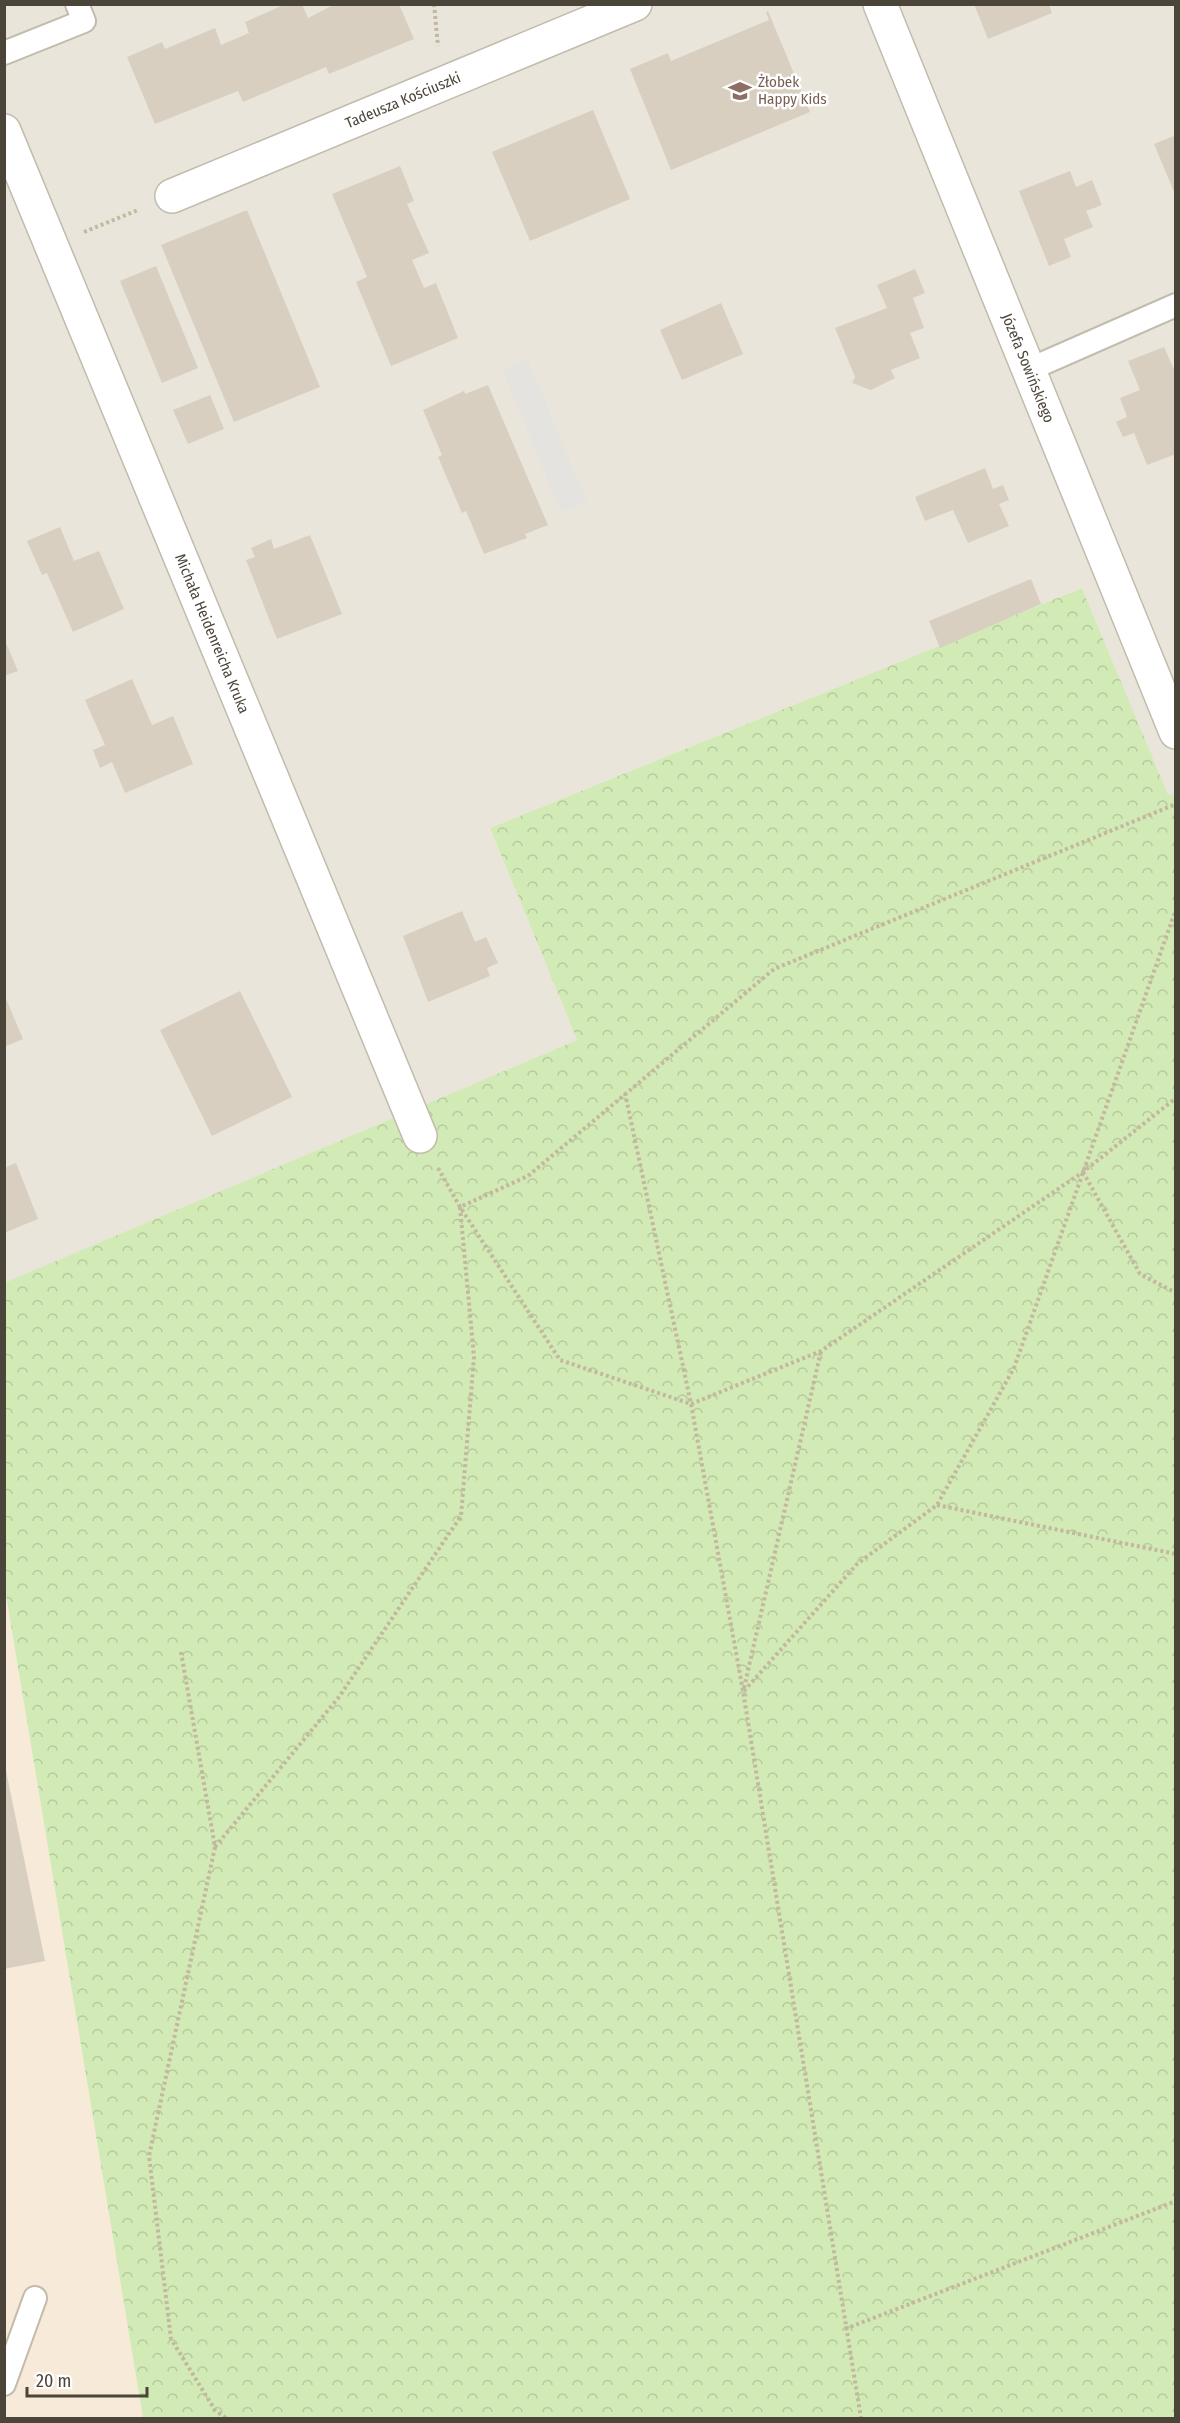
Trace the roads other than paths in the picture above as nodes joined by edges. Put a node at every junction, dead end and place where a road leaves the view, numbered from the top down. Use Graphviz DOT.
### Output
graph roads {
  1 [pos="77,4"];
  2 [pos="635,4"];
  3 [pos="880,4"];
  4 [pos="4,53"];
  5 [pos="4,130"];
  6 [pos="172,196"];
  7 [pos="1176,305"];
  8 [pos="1028,370"];
  9 [pos="1176,732"];
  10 [pos="420,1136"];
  11 [pos="35,2298"];
  12 [pos="4,2384"];
  1 -- 4 [label="lane"];
  2 -- 6 [label="street, Tadeusza Kościuszki"];
  3 -- 8 [label="street, Józefa Sowińskiego"];
  5 -- 10 [label="street, Michała Heidenreicha Kruka"];
  7 -- 8 [label="lane"];
  8 -- 9 [label="street, Józefa Sowińskiego"];
  11 -- 12 [label="lane"];
}
